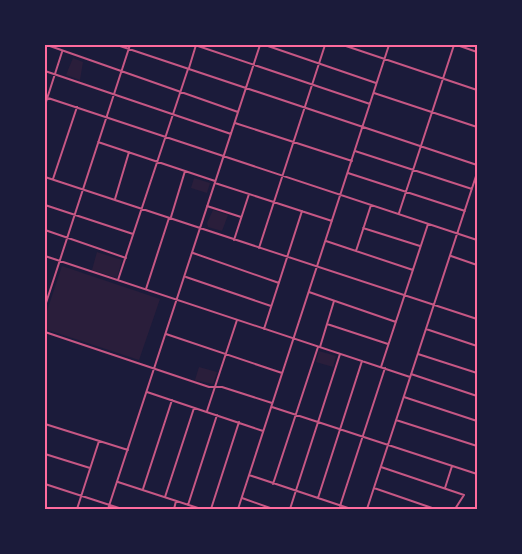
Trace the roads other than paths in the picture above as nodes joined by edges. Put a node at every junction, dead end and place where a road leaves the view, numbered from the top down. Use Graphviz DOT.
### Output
graph roads {
  1 [pos="47,45"];
  2 [pos="117,45"];
  3 [pos="196,45"];
  4 [pos="260,45"];
  5 [pos="265,45"];
  6 [pos="325,45"];
  7 [pos="342,45"];
  8 [pos="390,45"];
  9 [pos="455,45"];
  10 [pos="130,47"];
  11 [pos="62,52"];
  12 [pos="477,52"];
  13 [pos="385,59"];
  14 [pos="319,63"];
  15 [pos="254,65"];
  16 [pos="188,69"];
  17 [pos="45,71"];
  18 [pos="122,72"];
  19 [pos="55,74"];
  20 [pos="443,78"];
  21 [pos="377,83"];
  22 [pos="312,84"];
  23 [pos="246,88"];
  24 [pos="477,90"];
  25 [pos="180,92"];
  26 [pos="374,93"];
  27 [pos="114,94"];
  28 [pos="46,97"];
  29 [pos="370,104"];
  30 [pos="45,105"];
  31 [pos="77,107"];
  32 [pos="304,108"];
  33 [pos="238,112"];
  34 [pos="432,113"];
  35 [pos="173,114"];
  36 [pos="107,117"];
  37 [pos="235,123"];
  38 [pos="363,127"];
  39 [pos="477,127"];
  40 [pos="231,134"];
  41 [pos="165,137"];
  42 [pos="98,142"];
  43 [pos="293,142"];
  44 [pos="421,146"];
  45 [pos="355,151"];
  46 [pos="129,152"];
  47 [pos="224,156"];
  48 [pos="352,161"];
  49 [pos="157,162"];
  50 [pos="477,165"];
  51 [pos="413,170"];
  52 [pos="185,171"];
  53 [pos="348,173"];
  54 [pos="477,173"];
  55 [pos="282,176"];
  56 [pos="45,177"];
  57 [pos="53,179"];
  58 [pos="215,182"];
  59 [pos="83,189"];
  60 [pos="472,189"];
  61 [pos="406,192"];
  62 [pos="249,194"];
  63 [pos="340,195"];
  64 [pos="114,200"];
  65 [pos="273,202"];
  66 [pos="45,205"];
  67 [pos="371,205"];
  68 [pos="207,206"];
  69 [pos="142,209"];
  70 [pos="465,211"];
  71 [pos="302,212"];
  72 [pos="75,214"];
  73 [pos="399,214"];
  74 [pos="241,217"];
  75 [pos="170,218"];
  76 [pos="332,221"];
  77 [pos="428,224"];
  78 [pos="200,228"];
  79 [pos="363,228"];
  80 [pos="45,230"];
  81 [pos="134,234"];
  82 [pos="457,234"];
  83 [pos="67,238"];
  84 [pos="234,240"];
  85 [pos="477,240"];
  86 [pos="326,241"];
  87 [pos="420,246"];
  88 [pos="259,248"];
  89 [pos="356,251"];
  90 [pos="192,253"];
  91 [pos="45,256"];
  92 [pos="450,256"];
  93 [pos="287,257"];
  94 [pos="126,258"];
  95 [pos="60,261"];
  96 [pos="477,265"];
  97 [pos="317,267"];
  98 [pos="413,270"];
  99 [pos="184,276"];
  100 [pos="118,280"];
  101 [pos="279,283"];
  102 [pos="146,289"];
  103 [pos="309,292"];
  104 [pos="404,295"];
  105 [pos="177,300"];
  106 [pos="334,301"];
  107 [pos="45,304"];
  108 [pos="434,305"];
  109 [pos="271,306"];
  110 [pos="477,319"];
  111 [pos="237,320"];
  112 [pos="396,322"];
  113 [pos="327,324"];
  114 [pos="264,329"];
  115 [pos="426,329"];
  116 [pos="45,332"];
  117 [pos="166,334"];
  118 [pos="294,338"];
  119 [pos="388,344"];
  120 [pos="477,346"];
  121 [pos="319,347"];
  122 [pos="225,354"];
  123 [pos="340,354"];
  124 [pos="418,354"];
  125 [pos="362,361"];
  126 [pos="154,368"];
  127 [pos="383,368"];
  128 [pos="282,373"];
  129 [pos="477,373"];
  130 [pos="411,375"];
  131 [pos="214,387"];
  132 [pos="147,392"];
  133 [pos="477,396"];
  134 [pos="404,397"];
  135 [pos="172,400"];
  136 [pos="272,405"];
  137 [pos="194,408"];
  138 [pos="207,411"];
  139 [pos="217,415"];
  140 [pos="296,415"];
  141 [pos="396,420"];
  142 [pos="477,421"];
  143 [pos="239,422"];
  144 [pos="318,422"];
  145 [pos="45,424"];
  146 [pos="340,429"];
  147 [pos="263,430"];
  148 [pos="363,437"];
  149 [pos="99,441"];
  150 [pos="388,445"];
  151 [pos="477,446"];
  152 [pos="128,450"];
  153 [pos="45,454"];
  154 [pos="452,466"];
  155 [pos="381,467"];
  156 [pos="90,468"];
  157 [pos="477,474"];
  158 [pos="249,475"];
  159 [pos="117,482"];
  160 [pos="45,484"];
  161 [pos="273,484"];
  162 [pos="374,488"];
  163 [pos="445,488"];
  164 [pos="143,489"];
  165 [pos="296,491"];
  166 [pos="81,496"];
  167 [pos="165,497"];
  168 [pos="242,498"];
  169 [pos="318,498"];
  170 [pos="176,501"];
  171 [pos="188,505"];
  172 [pos="340,506"];
  173 [pos="109,507"];
  174 [pos="77,509"];
  175 [pos="122,509"];
  176 [pos="174,509"];
  177 [pos="201,509"];
  178 [pos="211,509"];
  179 [pos="238,509"];
  180 [pos="273,509"];
  181 [pos="290,509"];
  182 [pos="351,509"];
  183 [pos="367,509"];
  184 [pos="435,509"];
  185 [pos="455,509"];
  1 -- 11 [label="street"];
  2 -- 10 [label="street"];
  3 -- 15 [label="street"];
  3 -- 16 [label="street"];
  4 -- 15 [label="street"];
  5 -- 14 [label="street"];
  6 -- 14 [label="street"];
  7 -- 13 [label="street"];
  8 -- 13 [label="street"];
  9 -- 12 [label="street"];
  9 -- 20 [label="street"];
  10 -- 16 [label="street"];
  10 -- 18 [label="street"];
  11 -- 18 [label="street"];
  11 -- 19 [label="street"];
  13 -- 20 [label="street"];
  13 -- 21 [label="street"];
  14 -- 21 [label="street"];
  14 -- 22 [label="street"];
  15 -- 22 [label="street"];
  15 -- 23 [label="street"];
  16 -- 23 [label="street"];
  16 -- 25 [label="street"];
  17 -- 19 [label="street"];
  18 -- 25 [label="street"];
  18 -- 27 [label="street"];
  19 -- 27 [label="street"];
  19 -- 28 [label="street"];
  20 -- 24 [label="street"];
  20 -- 34 [label="street"];
  21 -- 26 [label="street"];
  22 -- 29 [label="street"];
  22 -- 32 [label="street"];
  23 -- 32 [label="street"];
  23 -- 33 [label="street"];
  25 -- 33 [label="street"];
  25 -- 35 [label="street"];
  26 -- 29 [label="street"];
  26 -- 34 [label="street"];
  27 -- 35 [label="street"];
  27 -- 36 [label="street"];
  28 -- 30 [label="street"];
  28 -- 31 [label="street"];
  29 -- 38 [label="street"];
  31 -- 36 [label="street"];
  31 -- 57 [label="street"];
  32 -- 38 [label="street"];
  32 -- 43 [label="street"];
  33 -- 37 [label="street"];
  34 -- 39 [label="street"];
  34 -- 44 [label="street"];
  35 -- 40 [label="street"];
  35 -- 41 [label="street"];
  36 -- 41 [label="street"];
  36 -- 42 [label="street"];
  37 -- 40 [label="street"];
  37 -- 43 [label="street"];
  38 -- 44 [label="street"];
  38 -- 45 [label="street"];
  40 -- 47 [label="street"];
  41 -- 47 [label="street"];
  41 -- 49 [label="street"];
  42 -- 46 [label="street"];
  42 -- 59 [label="street"];
  43 -- 48 [label="street"];
  43 -- 55 [label="street"];
  44 -- 50 [label="street"];
  44 -- 51 [label="street"];
  45 -- 48 [label="street"];
  45 -- 51 [label="street"];
  46 -- 49 [label="street"];
  46 -- 64 [label="street"];
  47 -- 55 [label="street"];
  47 -- 58 [label="street"];
  48 -- 53 [label="street"];
  49 -- 52 [label="street"];
  49 -- 69 [label="street"];
  51 -- 60 [label="street"];
  51 -- 61 [label="street"];
  52 -- 58 [label="street"];
  52 -- 75 [label="street"];
  53 -- 61 [label="street"];
  53 -- 63 [label="street"];
  54 -- 60 [label="street"];
  55 -- 63 [label="street"];
  55 -- 65 [label="street"];
  56 -- 57 [label="street"];
  57 -- 59 [label="street"];
  58 -- 62 [label="street"];
  58 -- 68 [label="street"];
  59 -- 64 [label="street"];
  59 -- 72 [label="street"];
  60 -- 70 [label="street"];
  61 -- 70 [label="street"];
  61 -- 73 [label="street"];
  62 -- 65 [label="street"];
  62 -- 74 [label="street"];
  63 -- 67 [label="street"];
  63 -- 76 [label="street"];
  64 -- 69 [label="street"];
  65 -- 71 [label="street"];
  65 -- 88 [label="street"];
  66 -- 72 [label="street"];
  67 -- 73 [label="street"];
  67 -- 79 [label="street"];
  68 -- 74 [label="street"];
  68 -- 78 [label="street"];
  69 -- 75 [label="street"];
  69 -- 81 [label="street"];
  70 -- 82 [label="street"];
  71 -- 76 [label="street"];
  71 -- 93 [label="street"];
  72 -- 81 [label="street"];
  72 -- 83 [label="street"];
  73 -- 77 [label="street"];
  74 -- 84 [label="street"];
  75 -- 78 [label="street"];
  75 -- 102 [label="street"];
  76 -- 86 [label="street"];
  77 -- 82 [label="street"];
  77 -- 87 [label="street"];
  78 -- 84 [label="street"];
  78 -- 90 [label="street"];
  79 -- 87 [label="street"];
  79 -- 89 [label="street"];
  80 -- 83 [label="street"];
  81 -- 94 [label="street"];
  82 -- 85 [label="street"];
  82 -- 92 [label="street"];
  83 -- 94 [label="street"];
  83 -- 95 [label="street"];
  84 -- 88 [label="street"];
  86 -- 89 [label="street"];
  86 -- 97 [label="street"];
  87 -- 98 [label="street"];
  88 -- 93 [label="street"];
  89 -- 98 [label="street"];
  90 -- 99 [label="street"];
  90 -- 101 [label="street"];
  91 -- 95 [label="street"];
  92 -- 96 [label="street"];
  92 -- 108 [label="street"];
  93 -- 97 [label="street"];
  93 -- 101 [label="street"];
  94 -- 100 [label="street"];
  95 -- 100 [label="street"];
  95 -- 107 [label="street"];
  97 -- 103 [label="street"];
  97 -- 104 [label="street"];
  98 -- 104 [label="street"];
  99 -- 105 [label="street"];
  99 -- 109 [label="street"];
  100 -- 102 [label="street"];
  101 -- 109 [label="street"];
  102 -- 105 [label="street"];
  103 -- 106 [label="street"];
  103 -- 118 [label="street"];
  104 -- 108 [label="street"];
  104 -- 112 [label="street"];
  105 -- 111 [label="street"];
  105 -- 117 [label="street"];
  106 -- 112 [label="street"];
  106 -- 113 [label="street"];
  108 -- 110 [label="street"];
  108 -- 115 [label="street"];
  109 -- 114 [label="street"];
  111 -- 114 [label="street"];
  111 -- 122 [label="street"];
  112 -- 119 [label="street"];
  113 -- 119 [label="street"];
  113 -- 121 [label="street"];
  114 -- 118 [label="street"];
  115 -- 120 [label="street"];
  115 -- 124 [label="street"];
  116 -- 126 [label="street"];
  117 -- 122 [label="street"];
  117 -- 126 [label="street"];
  118 -- 121 [label="street"];
  118 -- 128 [label="street"];
  119 -- 127 [label="street"];
  121 -- 123 [label="street"];
  121 -- 140 [label="street"];
  122 -- 128 [label="street"];
  122 -- 131 [label="street"];
  123 -- 125 [label="street"];
  123 -- 144 [label="street"];
  124 -- 129 [label="street"];
  124 -- 130 [label="street"];
  125 -- 127 [label="street"];
  125 -- 146 [label="street"];
  126 -- 131 [label="street"];
  126 -- 132 [label="street"];
  127 -- 130 [label="street"];
  127 -- 148 [label="street"];
  128 -- 136 [label="street"];
  130 -- 133 [label="street"];
  130 -- 134 [label="street"];
  131 -- 136 [label="street"];
  131 -- 138 [label="street"];
  132 -- 135 [label="street"];
  132 -- 152 [label="street"];
  134 -- 141 [label="street"];
  134 -- 142 [label="street"];
  135 -- 137 [label="street"];
  135 -- 164 [label="street"];
  136 -- 140 [label="street"];
  136 -- 147 [label="street"];
  137 -- 138 [label="street"];
  137 -- 167 [label="street"];
  138 -- 139 [label="street"];
  139 -- 143 [label="street"];
  139 -- 171 [label="street"];
  140 -- 144 [label="street"];
  140 -- 161 [label="street"];
  141 -- 150 [label="street"];
  141 -- 151 [label="street"];
  143 -- 147 [label="street"];
  143 -- 178 [label="street"];
  144 -- 146 [label="street"];
  144 -- 165 [label="street"];
  145 -- 149 [label="street"];
  146 -- 148 [label="street"];
  146 -- 169 [label="street"];
  147 -- 158 [label="street"];
  148 -- 150 [label="street"];
  148 -- 172 [label="street"];
  149 -- 152 [label="street"];
  149 -- 156 [label="street"];
  150 -- 154 [label="street"];
  150 -- 155 [label="street"];
  152 -- 159 [label="street"];
  153 -- 156 [label="street"];
  154 -- 157 [label="street"];
  154 -- 163 [label="street"];
  155 -- 162 [label="street"];
  155 -- 163 [label="street"];
  156 -- 166 [label="street"];
  158 -- 161 [label="street"];
  158 -- 168 [label="street"];
  159 -- 164 [label="street"];
  159 -- 173 [label="street"];
  160 -- 166 [label="street"];
  161 -- 165 [label="street"];
  162 -- 183 [label="street"];
  162 -- 184 [label="street"];
  163 -- 185 [label="street"];
  164 -- 167 [label="street"];
  165 -- 169 [label="street"];
  165 -- 181 [label="street"];
  166 -- 173 [label="street"];
  166 -- 174 [label="street"];
  167 -- 170 [label="street"];
  168 -- 179 [label="street"];
  168 -- 180 [label="street"];
  169 -- 172 [label="street"];
  170 -- 171 [label="street"];
  170 -- 176 [label="street"];
  171 -- 177 [label="street"];
  172 -- 182 [label="street"];
  173 -- 175 [label="street"];
}
